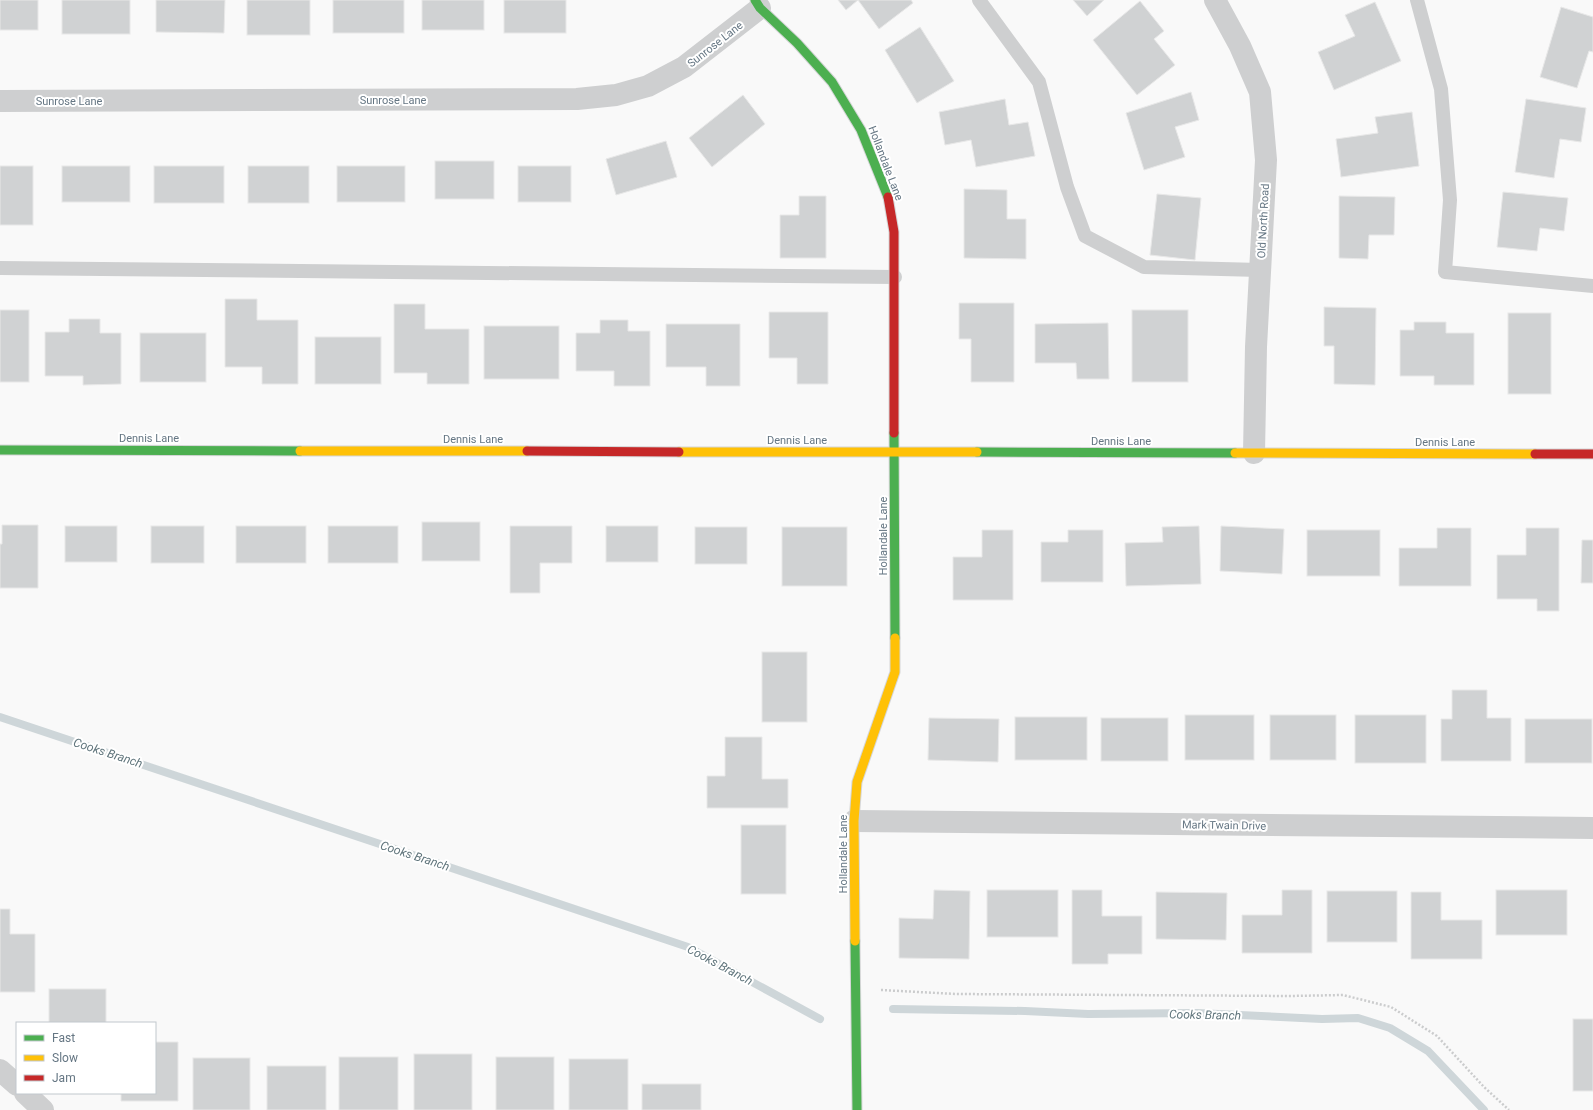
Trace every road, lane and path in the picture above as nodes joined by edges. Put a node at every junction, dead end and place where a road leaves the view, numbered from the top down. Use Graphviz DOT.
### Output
graph roads {
  1 [pos="979,0"];
  2 [pos="1215,0"];
  3 [pos="1417,0"];
  4 [pos="758,4"];
  5 [pos="0,101"];
  6 [pos="0,268"];
  7 [pos="1260,270"];
  8 [pos="894,277"];
  9 [pos="1593,286"];
  10 [pos="0,450"];
  11 [pos="895,452"];
  12 [pos="1254,453"];
  13 [pos="1593,454"];
  14 [pos="854,821"];
  15 [pos="1593,828"];
  16 [pos="856,989"];
  17 [pos="0,1070"];
  18 [pos="16,1085"];
  19 [pos="26,1094"];
  20 [pos="43,1110"];
  21 [pos="857,1110"];
  22 [pos="1509,1110"];
  1 -- 7 [label="lane"];
  2 -- 7 [label="street, Old North Road"];
  3 -- 9 [label="lane"];
  4 -- 5 [label="street, Sunrose Lane"];
  4 -- 8 [label="street, Hollandale Lane"];
  6 -- 8 [label="lane"];
  7 -- 12 [label="street, Old North Road"];
  8 -- 11 [label="street, Hollandale Lane"];
  10 -- 11 [label="street, Dennis Lane"];
  11 -- 12 [label="street, Dennis Lane"];
  11 -- 14 [label="street, Hollandale Lane"];
  12 -- 13 [label="street, Dennis Lane"];
  14 -- 15 [label="street, Mark Twain Drive"];
  14 -- 16 [label="street, Hollandale Lane"];
  16 -- 21 [label="street, Hollandale Lane"];
  16 -- 22 [label="path"];
  17 -- 18 [label="street"];
  19 -- 20 [label="street"];
}
